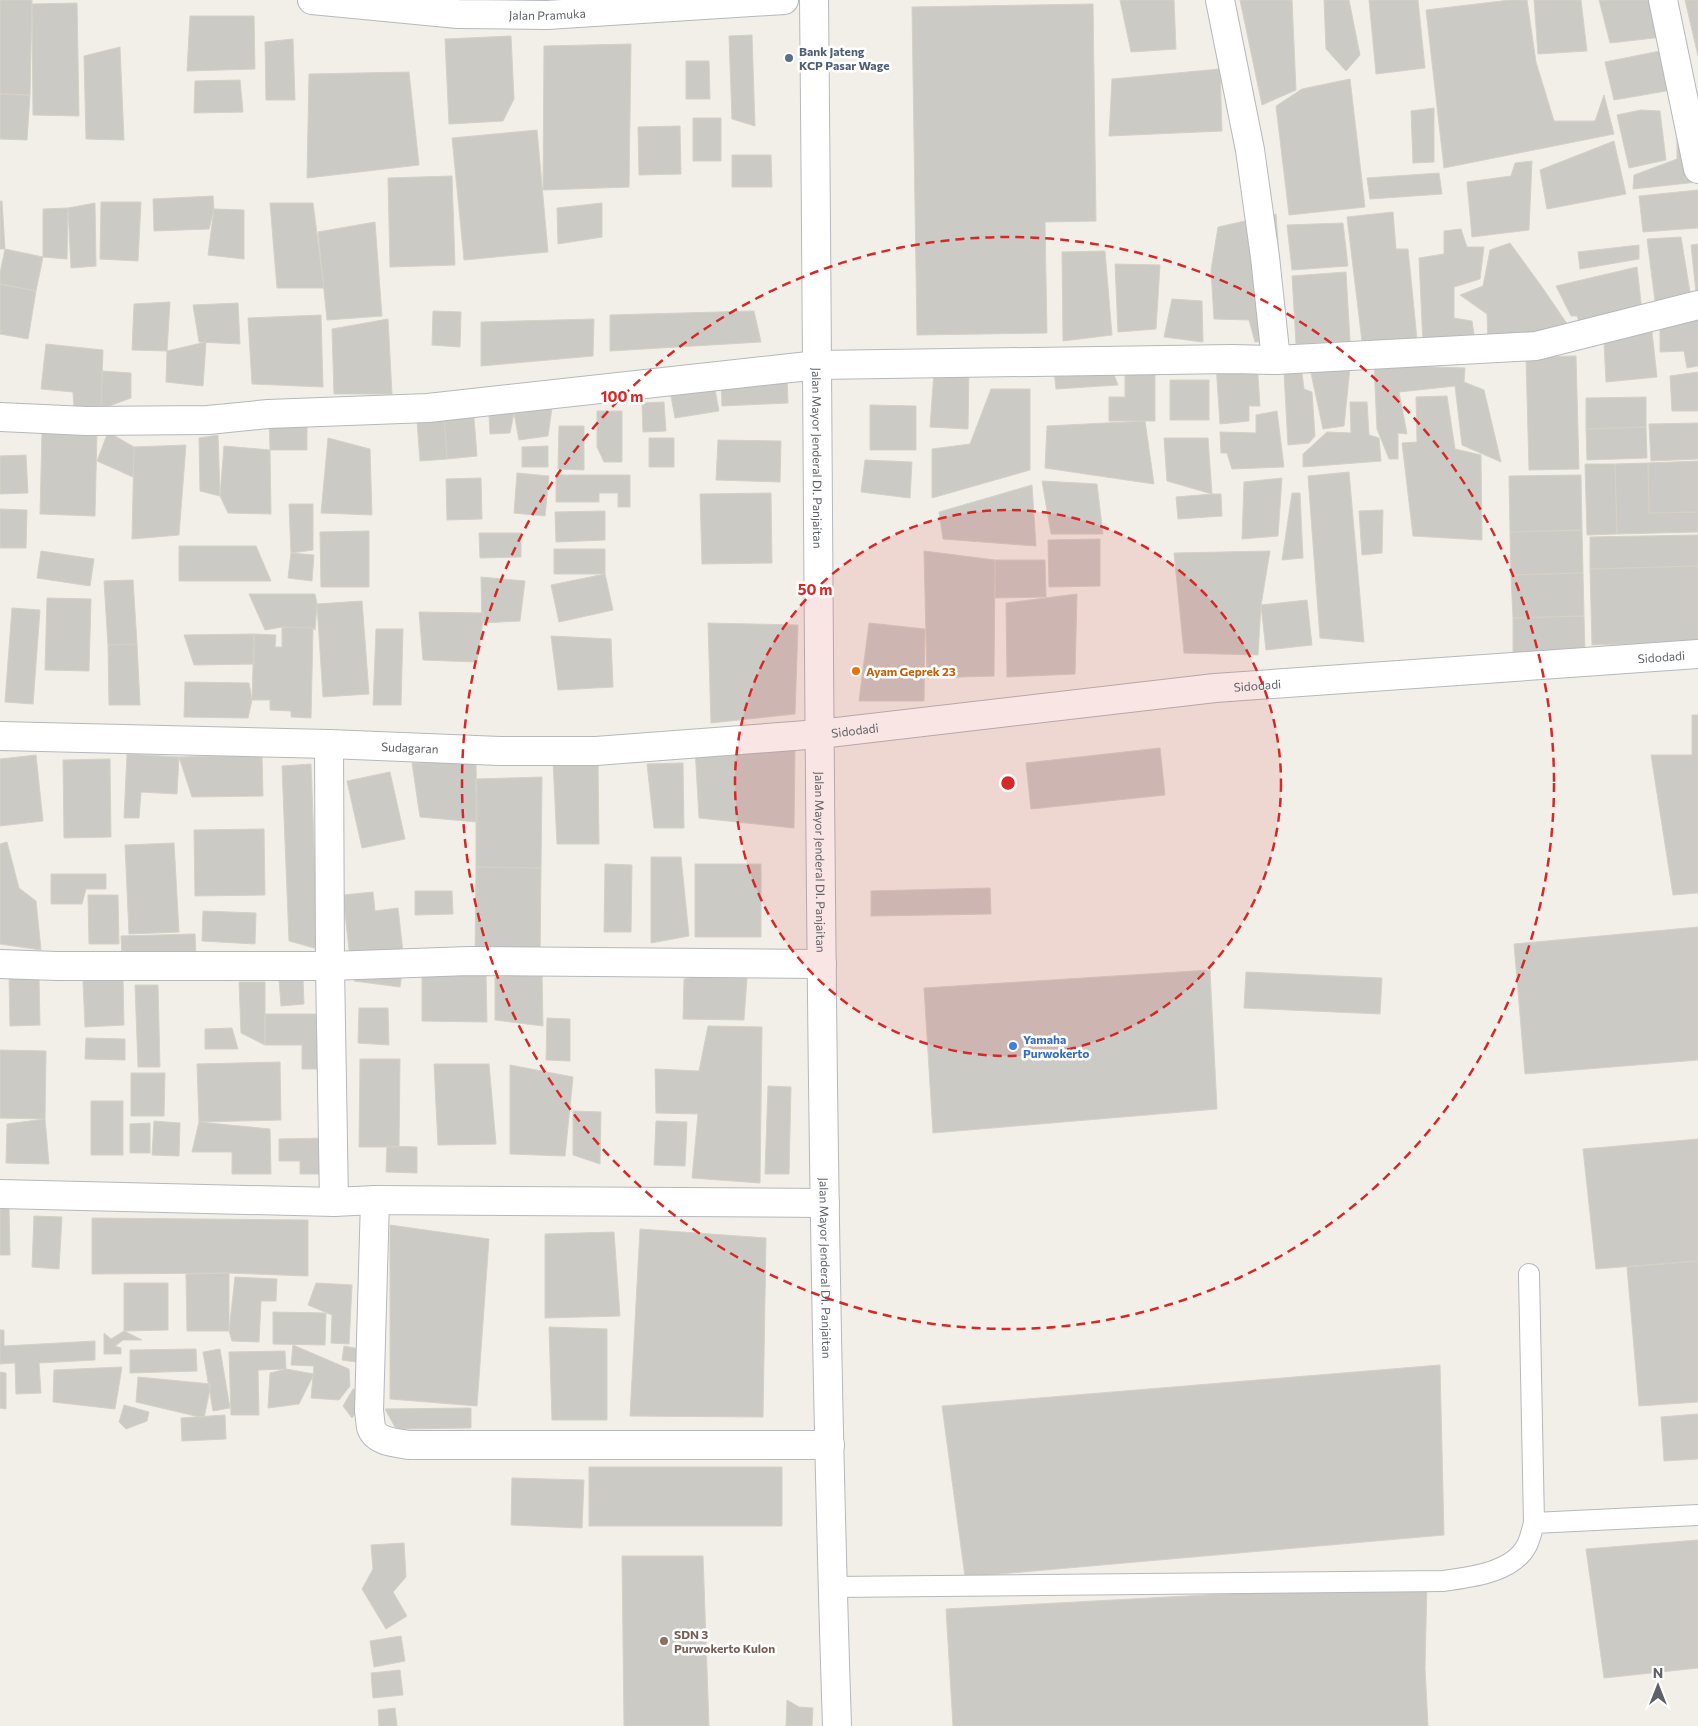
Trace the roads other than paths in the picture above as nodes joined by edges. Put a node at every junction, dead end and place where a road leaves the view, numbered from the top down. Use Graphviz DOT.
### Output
graph roads {
  1 [pos="312,0"];
  2 [pos="784,0"];
  3 [pos="814,0"];
  4 [pos="1220,0"];
  5 [pos="1663,0"];
  6 [pos="1698,169"];
  7 [pos="1698,304"];
  8 [pos="1276,360"];
  9 [pos="818,365"];
  10 [pos="0,417"];
  11 [pos="1698,654"];
  12 [pos="820,734"];
  13 [pos="0,736"];
  14 [pos="329,744"];
  15 [pos="0,964"];
  16 [pos="822,964"];
  17 [pos="330,966"];
  18 [pos="0,1194"];
  19 [pos="375,1200"];
  20 [pos="334,1202"];
  21 [pos="825,1204"];
  22 [pos="1529,1274"];
  23 [pos="830,1445"];
  24 [pos="1698,1515"];
  25 [pos="1534,1523"];
  26 [pos="833,1587"];
  27 [pos="837,1726"];
  1 -- 2 [label="street, Jalan Pramuka"];
  3 -- 9 [label="street, Jalan Mayor Jenderal DI. Panjaitan"];
  4 -- 8 [label="street"];
  5 -- 6 [label="street"];
  7 -- 8 [label="street"];
  8 -- 9 [label="street"];
  9 -- 10 [label="street"];
  9 -- 12 [label="street, Jalan Mayor Jenderal DI. Panjaitan"];
  11 -- 12 [label="street, Sidodadi"];
  12 -- 14 [label="street, Sudagaran"];
  12 -- 16 [label="street, Jalan Mayor Jenderal DI. Panjaitan"];
  13 -- 14 [label="street, Sudagaran"];
  14 -- 17 [label="street"];
  15 -- 17 [label="street"];
  16 -- 17 [label="street"];
  16 -- 21 [label="street, Jalan Mayor Jenderal DI. Panjaitan"];
  17 -- 20 [label="street"];
  18 -- 20 [label="street"];
  19 -- 20 [label="street"];
  19 -- 21 [label="street"];
  19 -- 23 [label="street"];
  21 -- 23 [label="street, Jalan Mayor Jenderal DI. Panjaitan"];
  22 -- 25 [label="lane"];
  23 -- 26 [label="street, Jalan Mayor Jenderal DI. Panjaitan"];
  24 -- 25 [label="lane"];
  25 -- 26 [label="lane"];
  26 -- 27 [label="street, Jalan Mayor Jenderal DI. Panjaitan"];
}
